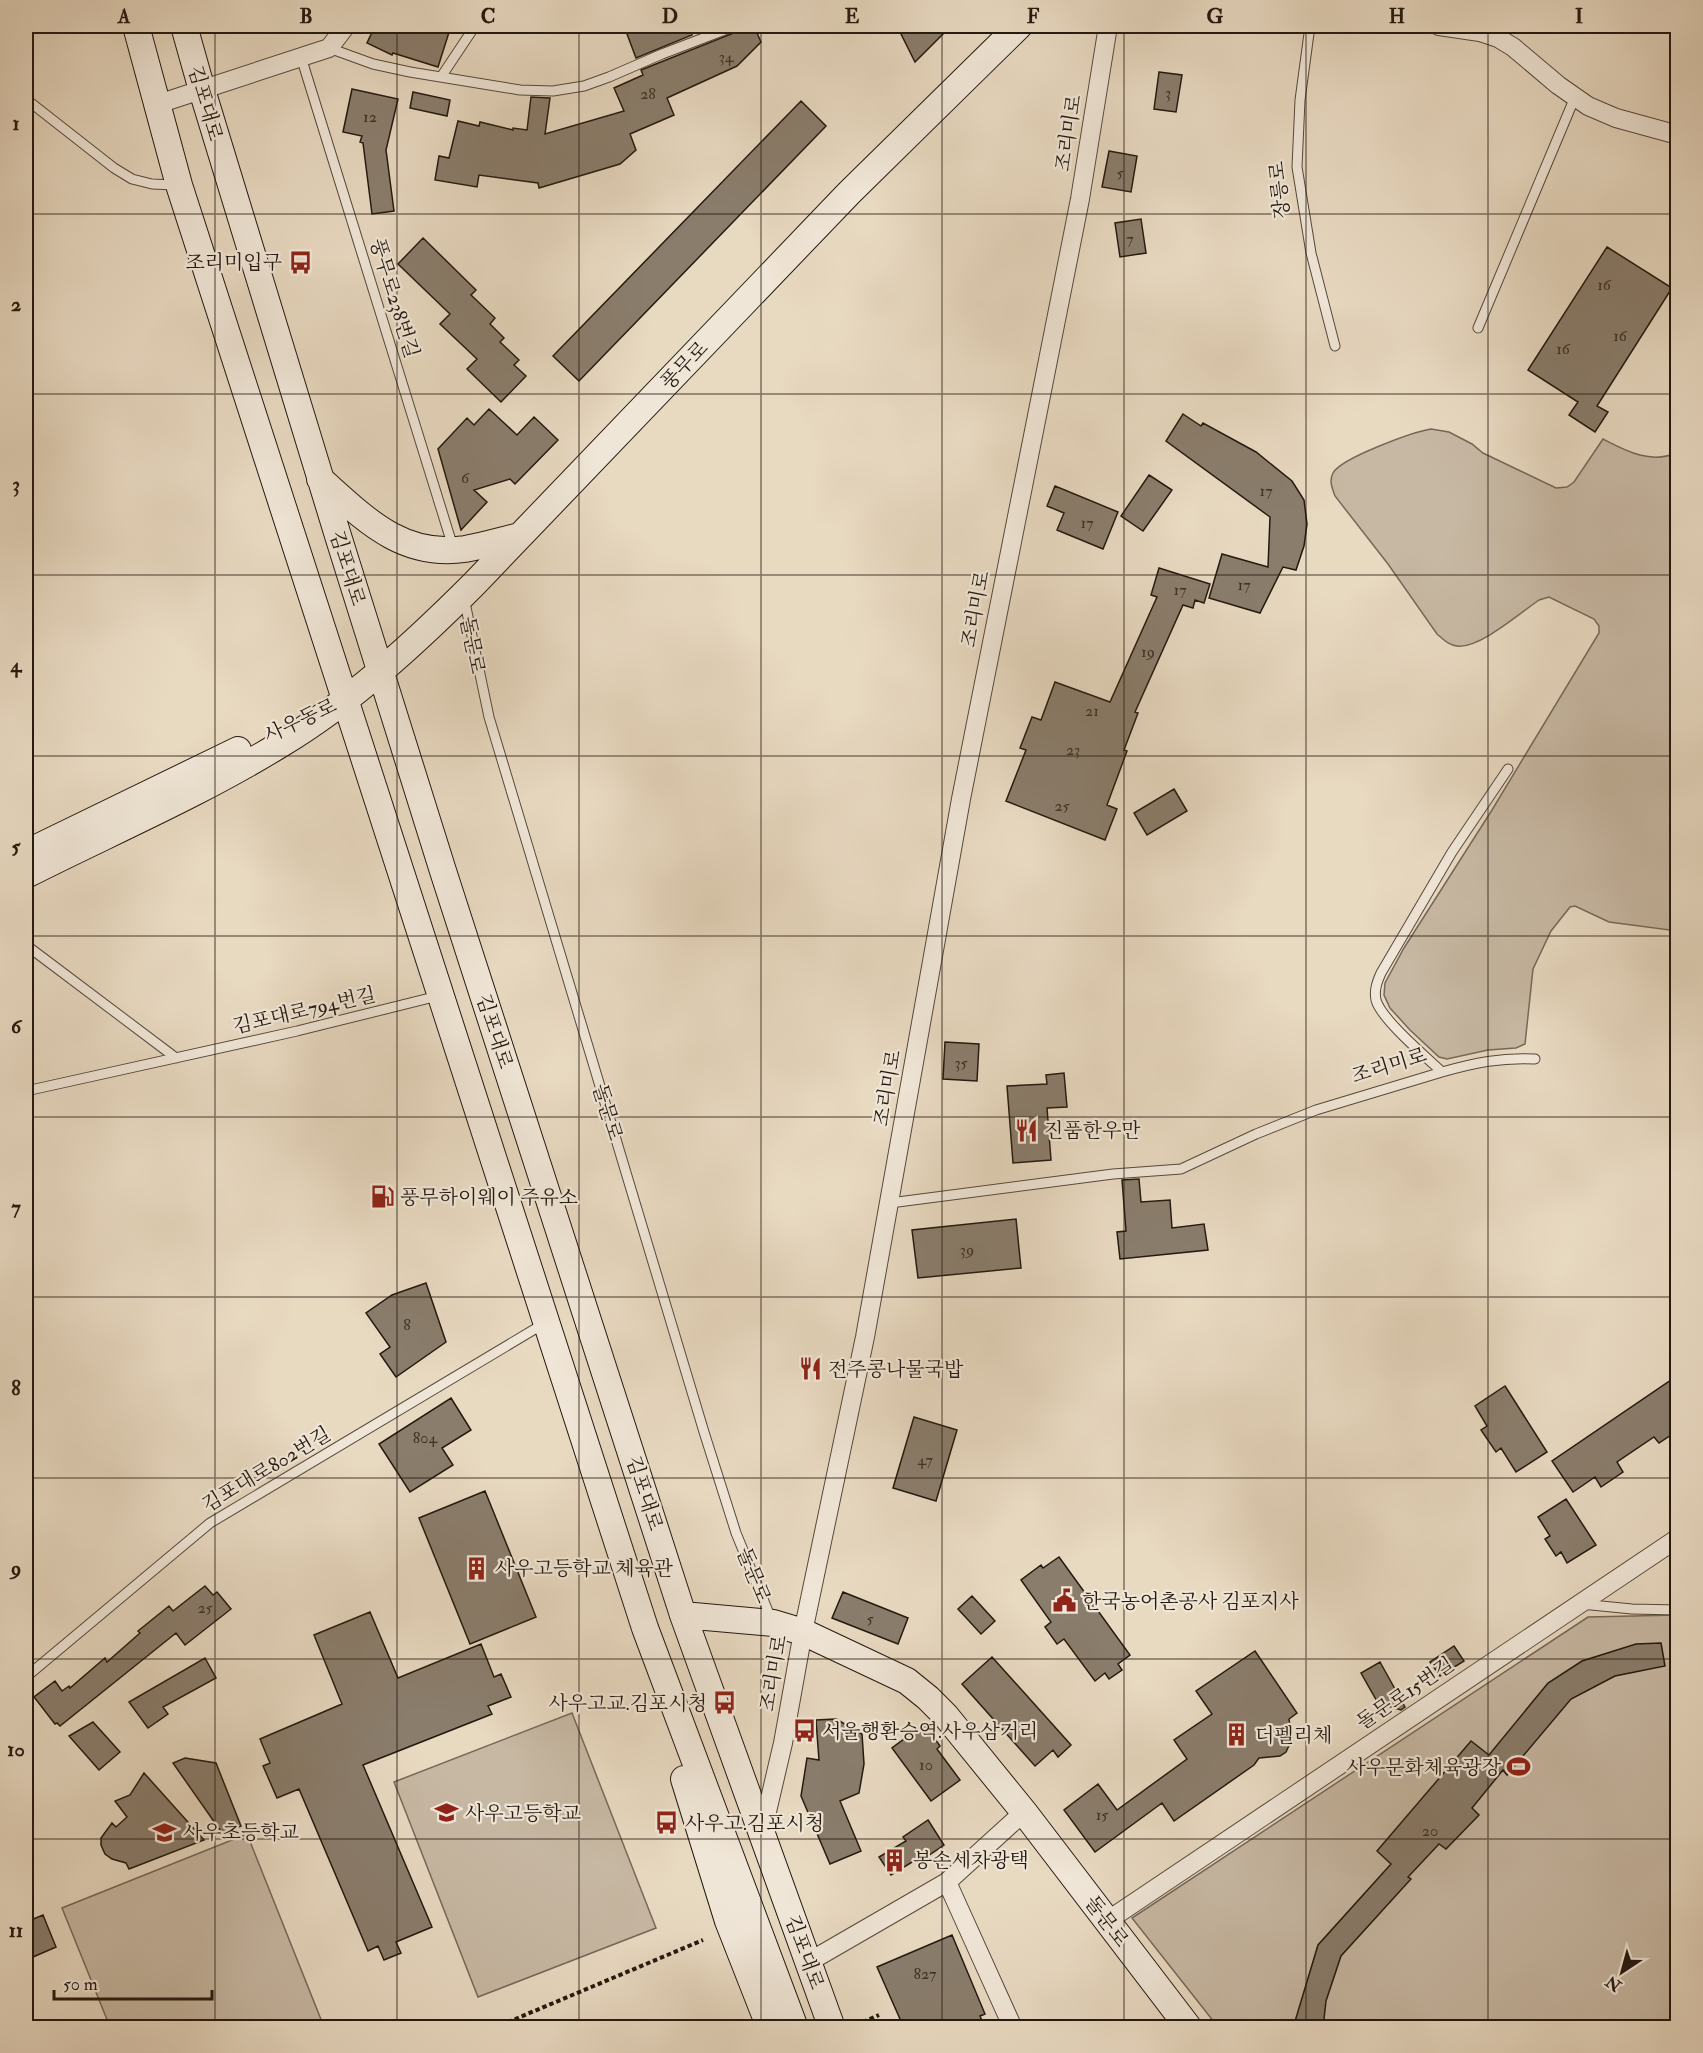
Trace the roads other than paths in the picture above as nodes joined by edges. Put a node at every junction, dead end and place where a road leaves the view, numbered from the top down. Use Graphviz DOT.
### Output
graph roads {
  1 [pos="136,26"];
  2 [pos="184,26"];
  3 [pos="346,26"];
  4 [pos="475,26"];
  5 [pos="735,26"];
  6 [pos="1019,26"];
  7 [pos="1108,26"];
  8 [pos="1310,26"];
  9 [pos="1439,26"];
  10 [pos="329,48"];
  11 [pos="301,57"];
  12 [pos="441,77"];
  13 [pos="202,90"];
  14 [pos="1575,98"];
  15 [pos="26,99"];
  16 [pos="158,104"];
  17 [pos="1677,135"];
  18 [pos="179,185"];
  19 [pos="1478,328"];
  20 [pos="1335,346"];
  21 [pos="320,479"];
  22 [pos="519,536"];
  23 [pos="454,550"];
  24 [pos="464,594"];
  25 [pos="380,670"];
  26 [pos="344,700"];
  27 [pos="1508,769"];
  28 [pos="26,854"];
  29 [pos="26,875"];
  30 [pos="26,945"];
  31 [pos="441,995"];
  32 [pos="176,1058"];
  33 [pos="1535,1059"];
  34 [pos="1442,1072"];
  35 [pos="26,1091"];
  36 [pos="890,1203"];
  37 [pos="547,1322"];
  38 [pos="1677,1538"];
  39 [pos="1579,1604"];
  40 [pos="1677,1610"];
  41 [pos="684,1615"];
  42 [pos="773,1623"];
  43 [pos="645,1628"];
  44 [pos="803,1632"];
  45 [pos="26,1677"];
  46 [pos="1024,1812"];
  47 [pos="765,1843"];
  48 [pos="947,1882"];
  49 [pos="1107,1921"];
  50 [pos="819,1956"];
  51 [pos="770,2028"];
  52 [pos="795,2028"];
  53 [pos="832,2028"];
  54 [pos="849,2028"];
  55 [pos="1014,2028"];
  56 [pos="1189,2028"];
  1 -- 16 [label="main road, 김포대로"];
  2 -- 13 [label="main road, 김포대로"];
  3 -- 10 [label="street"];
  4 -- 12 [label="lane"];
  5 -- 12 [label="lane"];
  6 -- 22 [label="main road, 풍무로"];
  7 -- 36 [label="street, 조리미로"];
  8 -- 20 [label="lane, 장릉로"];
  9 -- 14 [label="street"];
  10 -- 11 [label="street"];
  10 -- 12 [label="lane"];
  11 -- 13 [label="street"];
  11 -- 23 [label="lane, 풍무로238번길"];
  13 -- 16 [label="street"];
  13 -- 21 [label="main road, 김포대로"];
  14 -- 17 [label="street"];
  14 -- 19 [label="lane"];
  15 -- 18 [label="lane"];
  16 -- 18 [label="main road, 김포대로"];
  18 -- 26 [label="main road, 김포대로"];
  21 -- 23 [label="main road"];
  21 -- 25 [label="main road, 김포대로"];
  22 -- 23 [label="main road"];
  22 -- 24 [label="main road, 풍무로"];
  24 -- 25 [label="main road, 풍무로"];
  24 -- 42 [label="lane, 돌문로"];
  25 -- 26 [label="main road, 풍무로"];
  25 -- 41 [label="main road, 김포대로"];
  26 -- 28 [label="main road, 사우동로"];
  26 -- 29 [label="main road, 사우동로"];
  26 -- 31 [label="main road, 김포대로"];
  27 -- 34 [label="lane, 조리미로"];
  30 -- 32 [label="lane"];
  31 -- 32 [label="lane, 김포대로794번길"];
  31 -- 37 [label="main road, 김포대로"];
  32 -- 35 [label="lane, 김포대로794번길"];
  33 -- 34 [label="lane"];
  34 -- 36 [label="lane, 조리미로"];
  36 -- 44 [label="street, 조리미로"];
  37 -- 43 [label="main road, 김포대로"];
  37 -- 45 [label="lane, 김포대로802번길"];
  38 -- 39 [label="street, 돌문로15번길"];
  39 -- 40 [label="lane"];
  39 -- 49 [label="street, 돌문로15번길"];
  41 -- 42 [label="main road, 돌문로"];
  41 -- 47 [label="main road, 김포대로"];
  42 -- 44 [label="main road, 돌문로"];
  43 -- 51 [label="main road"];
  43 -- 52 [label="main road, 김포대로"];
  44 -- 46 [label="main road, 돌문로"];
  44 -- 47 [label="street, 조리미로"];
  46 -- 48 [label="street"];
  46 -- 49 [label="main road, 돌문로"];
  47 -- 50 [label="main road"];
  47 -- 53 [label="main road, 김포대로"];
  48 -- 50 [label="street"];
  48 -- 55 [label="street"];
  49 -- 56 [label="main road, 돌문로"];
  50 -- 54 [label="main road"];
}
